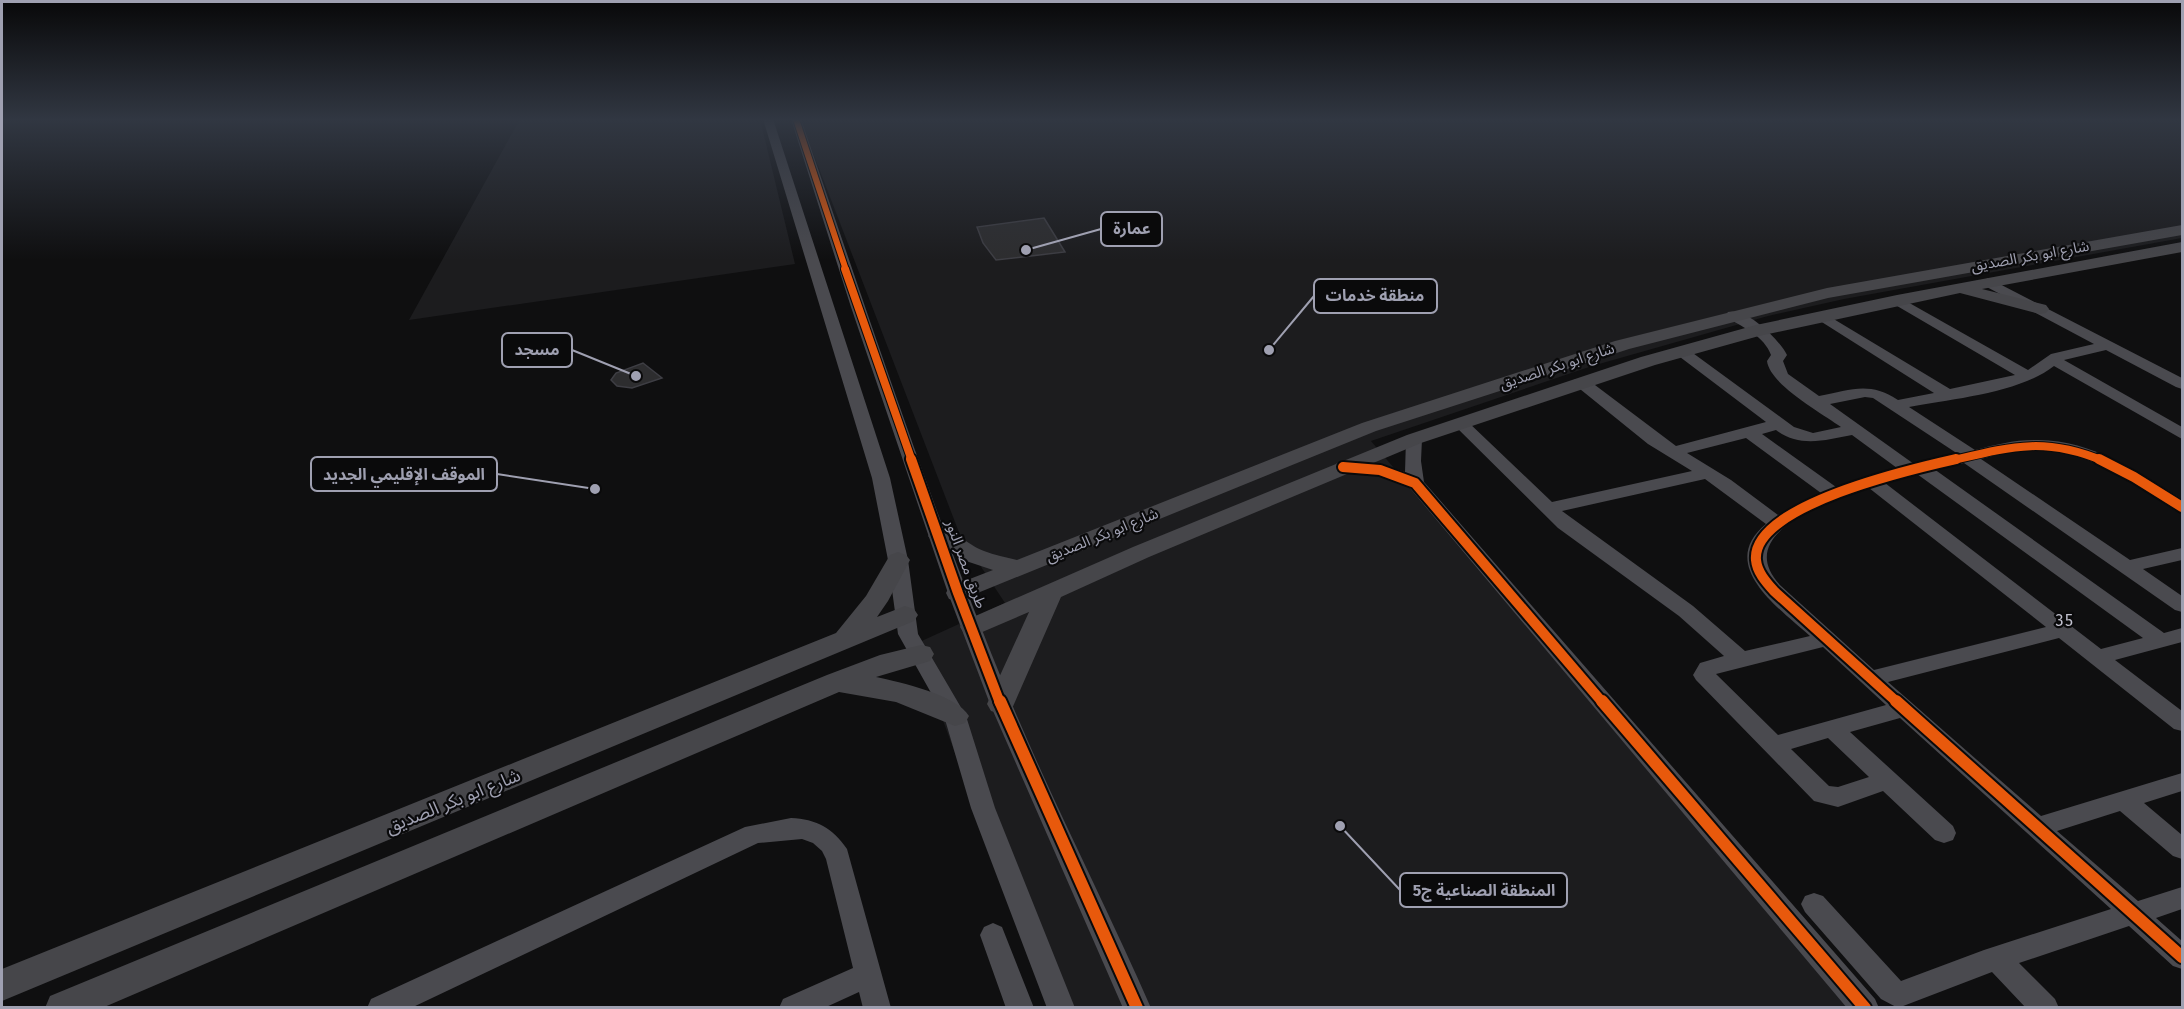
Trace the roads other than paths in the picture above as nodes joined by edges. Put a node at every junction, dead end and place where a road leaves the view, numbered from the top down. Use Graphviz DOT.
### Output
graph roads {
  1 [pos="796,166"];
  2 [pos="801,166"];
  3 [pos="2182,230"];
  4 [pos="2179,250"];
  5 [pos="2005,286"];
  6 [pos="1950,290"];
  7 [pos="1897,300"];
  8 [pos="2040,309"];
  9 [pos="1733,315"];
  10 [pos="1822,316"];
  11 [pos="1756,331"];
  12 [pos="2109,345"];
  13 [pos="1681,351"];
  14 [pos="2052,359"];
  15 [pos="2182,374"];
  16 [pos="2028,376"];
  17 [pos="1581,382"];
  18 [pos="2182,384"];
  19 [pos="1948,395"];
  20 [pos="1816,402"];
  21 [pos="1898,405"];
  22 [pos="1461,424"];
  23 [pos="1779,424"];
  24 [pos="1854,430"];
  25 [pos="1749,432"];
  26 [pos="2182,434"];
  27 [pos="1413,440"];
  28 [pos="1673,452"];
  29 [pos="1970,456"];
  30 [pos="1343,467"];
  31 [pos="1916,469"];
  32 [pos="1708,473"];
  33 [pos="1872,481"];
  34 [pos="1415,483"];
  35 [pos="1834,494"];
  36 [pos="2182,507"];
  37 [pos="1548,509"];
  38 [pos="1778,524"];
  39 [pos="1117,530"];
  40 [pos="940,536"];
  41 [pos="1141,552"];
  42 [pos="2182,554"];
  43 [pos="898,560"];
  44 [pos="2126,567"];
  45 [pos="1019,569"];
  46 [pos="1052,592"];
  47 [pos="958,593"];
  48 [pos="2182,605"];
  49 [pos="905,615"];
  50 [pos="973,627"];
  51 [pos="2063,630"];
  52 [pos="2182,635"];
  53 [pos="1827,639"];
  54 [pos="2161,641"];
  55 [pos="842,642"];
  56 [pos="921,654"];
  57 [pos="2098,657"];
  58 [pos="1742,660"];
  59 [pos="1872,678"];
  60 [pos="836,682"];
  61 [pos="1001,704"];
  62 [pos="1905,708"];
  63 [pos="956,716"];
  64 [pos="2182,723"];
  65 [pos="1832,729"];
  66 [pos="1773,745"];
  67 [pos="1887,780"];
  68 [pos="2182,782"];
  69 [pos="2124,800"];
  70 [pos="435,808"];
  71 [pos="2037,827"];
  72 [pos="1944,833"];
  73 [pos="441,847"];
  74 [pos="2182,849"];
  75 [pos="2182,898"];
  76 [pos="1814,904"];
  77 [pos="2134,914"];
  78 [pos="993,935"];
  79 [pos="2182,957"];
  80 [pos="1997,958"];
  81 [pos="869,975"];
  82 [pos="2,985"];
  83 [pos="62,1008"];
  84 [pos="381,1008"];
  85 [pos="793,1008"];
  86 [pos="878,1008"];
  87 [pos="1020,1008"];
  88 [pos="1061,1008"];
  89 [pos="1137,1008"];
  90 [pos="1865,1008"];
  91 [pos="2044,1008"];
  1 -- 43 [label="street, طريق مصر النور"];
  2 -- 40 [label="street, طريق مصر النور"];
  3 -- 9 [label="main road, شارع ابو بكر الصديق"];
  4 -- 5 [label="main road, شارع ابو بكر الصديق"];
  5 -- 6 [label="main road, شارع ابو بكر الصديق"];
  5 -- 8 [label="street"];
  5 -- 15 [label="street"];
  6 -- 7 [label="main road, شارع ابو بكر الصديق"];
  6 -- 8 [label="main road"];
  7 -- 10 [label="main road, شارع ابو بكر الصديق"];
  7 -- 16 [label="street"];
  8 -- 12 [label="street"];
  9 -- 11 [label="street"];
  9 -- 39 [label="main road, شارع ابو بكر الصديق"];
  10 -- 11 [label="main road, شارع ابو بكر الصديق"];
  10 -- 19 [label="street"];
  11 -- 13 [label="main road, شارع ابو بكر الصديق"];
  11 -- 20 [label="street"];
  12 -- 14 [label="street"];
  12 -- 18 [label="street"];
  13 -- 17 [label="main road, شارع ابو بكر الصديق"];
  13 -- 23 [label="street"];
  14 -- 16 [label="street"];
  14 -- 26 [label="street"];
  16 -- 19 [label="street"];
  17 -- 22 [label="main road, شارع ابو بكر الصديق"];
  17 -- 28 [label="street"];
  19 -- 21 [label="street"];
  20 -- 21 [label="street"];
  20 -- 24 [label="street"];
  21 -- 29 [label="street"];
  22 -- 27 [label="main road, شارع ابو بكر الصديق"];
  22 -- 37 [label="street"];
  23 -- 24 [label="street"];
  23 -- 25 [label="street"];
  24 -- 31 [label="street"];
  25 -- 28 [label="street"];
  25 -- 35 [label="street"];
  27 -- 30 [label="main road, شارع ابو بكر الصديق"];
  27 -- 34 [label="street"];
  28 -- 32 [label="street"];
  29 -- 31 [label="street"];
  29 -- 36 [label="street"];
  29 -- 44 [label="street"];
  30 -- 34 [label="street"];
  30 -- 41 [label="main road, شارع ابو بكر الصديق"];
  31 -- 33 [label="street"];
  31 -- 54 [label="street"];
  32 -- 37 [label="street"];
  32 -- 38 [label="street"];
  33 -- 35 [label="street"];
  33 -- 51 [label="street"];
  34 -- 90 [label="street"];
  35 -- 38 [label="street"];
  37 -- 58 [label="street"];
  38 -- 53 [label="street"];
  39 -- 41 [label="main road"];
  39 -- 45 [label="main road, شارع ابو بكر الصديق"];
  40 -- 45 [label="main road"];
  40 -- 47 [label="street, طريق مصر النور"];
  41 -- 46 [label="main road, شارع ابو بكر الصديق"];
  42 -- 44 [label="street"];
  43 -- 49 [label="street, طريق مصر النور"];
  43 -- 55 [label="main road"];
  44 -- 48 [label="street"];
  45 -- 47 [label="main road, شارع ابو بكر الصديق"];
  46 -- 50 [label="main road, شارع ابو بكر الصديق"];
  46 -- 61 [label="main road"];
  47 -- 50 [label="street, طريق مصر النور"];
  49 -- 55 [label="main road, شارع ابو بكر الصديق"];
  49 -- 56 [label="street, طريق مصر النور"];
  50 -- 61 [label="street, طريق مصر النور"];
  51 -- 57 [label="street"];
  51 -- 59 [label="street"];
  52 -- 54 [label="street"];
  53 -- 58 [label="street"];
  53 -- 59 [label="street"];
  54 -- 57 [label="street"];
  55 -- 70 [label="main road, شارع ابو بكر الصديق"];
  56 -- 60 [label="main road"];
  56 -- 63 [label="street, طريق مصر النور"];
  57 -- 64 [label="street"];
  58 -- 66 [label="street"];
  59 -- 62 [label="street"];
  60 -- 63 [label="main road"];
  60 -- 73 [label="main road"];
  61 -- 89 [label="street, طريق مصر النور"];
  62 -- 65 [label="street"];
  62 -- 71 [label="street"];
  63 -- 88 [label="street, طريق مصر النور"];
  65 -- 66 [label="street"];
  65 -- 67 [label="street"];
  66 -- 67 [label="street"];
  67 -- 72 [label="street"];
  68 -- 69 [label="street"];
  69 -- 71 [label="street"];
  69 -- 74 [label="street"];
  70 -- 73 [label="main road"];
  70 -- 82 [label="main road, شارع ابو بكر الصديق"];
  71 -- 77 [label="street"];
  73 -- 83 [label="main road"];
  75 -- 77 [label="street"];
  76 -- 80 [label="street"];
  77 -- 79 [label="street"];
  77 -- 80 [label="street"];
  78 -- 87 [label="street"];
  80 -- 91 [label="street"];
  81 -- 84 [label="street"];
  81 -- 85 [label="street"];
  81 -- 86 [label="street"];
}
